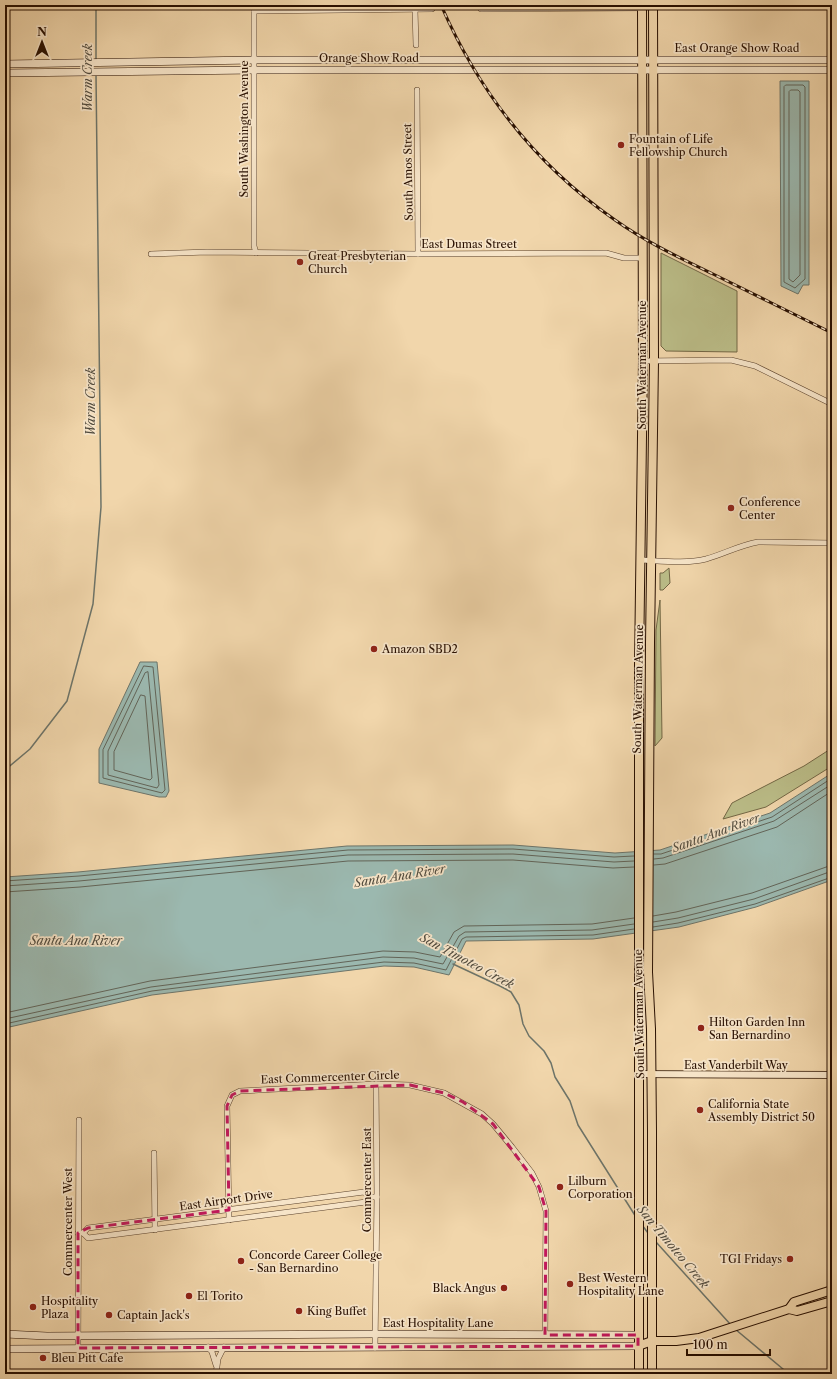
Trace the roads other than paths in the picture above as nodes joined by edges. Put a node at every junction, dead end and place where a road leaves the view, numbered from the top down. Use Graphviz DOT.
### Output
graph roads {
  1 [pos="254,5"];
  2 [pos="654,5"];
  3 [pos="482,7"];
  4 [pos="642,7"];
  5 [pos="432,9"];
  6 [pos="415,10"];
  7 [pos="254,11"];
  8 [pos="416,45"];
  9 [pos="641,59"];
  10 [pos="654,59"];
  11 [pos="255,60"];
  12 [pos="832,60"];
  13 [pos="5,64"];
  14 [pos="642,68"];
  15 [pos="653,69"];
  16 [pos="255,70"];
  17 [pos="832,70"];
  18 [pos="5,73"];
  19 [pos="417,90"];
  20 [pos="256,253"];
  21 [pos="151,254"];
  22 [pos="418,254"];
  23 [pos="642,258"];
  24 [pos="643,361"];
  25 [pos="654,361"];
  26 [pos="832,404"];
  27 [pos="832,542"];
  28 [pos="641,560"];
  29 [pos="651,560"];
  30 [pos="644,941"];
  31 [pos="640,1074"];
  32 [pos="651,1074"];
  33 [pos="832,1075"];
  34 [pos="376,1084"];
  35 [pos="79,1120"];
  36 [pos="154,1153"];
  37 [pos="371,1197"];
  38 [pos="377,1197"];
  39 [pos="229,1210"];
  40 [pos="155,1220"];
  41 [pos="229,1220"];
  42 [pos="155,1230"];
  43 [pos="81,1233"];
  44 [pos="832,1290"];
  45 [pos="832,1301"];
  46 [pos="789,1309"];
  47 [pos="5,1334"];
  48 [pos="375,1334"];
  49 [pos="545,1335"];
  50 [pos="638,1335"];
  51 [pos="78,1336"];
  52 [pos="652,1341"];
  53 [pos="638,1346"];
  54 [pos="208,1347"];
  55 [pos="224,1347"];
  56 [pos="78,1348"];
  57 [pos="375,1348"];
  58 [pos="5,1349"];
  59 [pos="216,1371"];
  60 [pos="639,1374"];
  61 [pos="652,1374"];
  1 -- 7 [label="street, South Washington Avenue"];
  2 -- 10 [label="main road, South Waterman Avenue"];
  3 -- 4 [label="street"];
  4 -- 9 [label="main road, South Waterman Avenue"];
  5 -- 6 [label="street"];
  6 -- 7 [label="street"];
  6 -- 8 [label="street"];
  7 -- 11 [label="street, South Washington Avenue"];
  9 -- 10 [label="main road, East Orange Show Road"];
  9 -- 11 [label="main road, Orange Show Road"];
  9 -- 14 [label="main road, South Waterman Avenue"];
  10 -- 12 [label="main road, East Orange Show Road"];
  10 -- 15 [label="main road, South Waterman Avenue"];
  11 -- 13 [label="main road, Orange Show Road"];
  11 -- 16 [label="street, South Washington Avenue"];
  14 -- 15 [label="main road, East Orange Show Road"];
  14 -- 16 [label="main road, Orange Show Road"];
  14 -- 23 [label="main road, South Waterman Avenue"];
  15 -- 17 [label="main road, East Orange Show Road"];
  15 -- 25 [label="main road, South Waterman Avenue"];
  16 -- 18 [label="main road, Orange Show Road"];
  16 -- 20 [label="street, South Washington Avenue"];
  19 -- 22 [label="street, South Amos Street"];
  20 -- 21 [label="street, East Dumas Street"];
  20 -- 22 [label="street, East Dumas Street"];
  22 -- 23 [label="street, East Dumas Street"];
  23 -- 24 [label="main road, South Waterman Avenue"];
  24 -- 25 [label="street"];
  24 -- 28 [label="main road, South Waterman Avenue"];
  25 -- 26 [label="street"];
  25 -- 29 [label="main road, South Waterman Avenue"];
  27 -- 29 [label="street"];
  28 -- 29 [label="street"];
  28 -- 30 [label="main road, South Waterman Avenue"];
  29 -- 30 [label="main road, South Waterman Avenue"];
  30 -- 31 [label="main road, South Waterman Avenue"];
  30 -- 32 [label="main road, South Waterman Avenue"];
  31 -- 32 [label="street, East Vanderbilt Way"];
  31 -- 50 [label="main road, South Waterman Avenue"];
  32 -- 33 [label="street, East Vanderbilt Way"];
  32 -- 52 [label="main road, South Waterman Avenue"];
  34 -- 38 [label="street, Commercenter East"];
  34 -- 39 [label="street, East Commercenter Circle"];
  34 -- 49 [label="street, East Commercenter Circle"];
  35 -- 43 [label="street, Commercenter West"];
  36 -- 40 [label="street"];
  37 -- 38 [label="street, East Airport Drive"];
  37 -- 39 [label="street, East Airport Drive"];
  37 -- 41 [label="street, East Airport Drive"];
  38 -- 48 [label="street, Commercenter East"];
  39 -- 40 [label="street, East Airport Drive"];
  39 -- 41 [label="street"];
  40 -- 42 [label="street"];
  40 -- 43 [label="street, East Airport Drive"];
  41 -- 42 [label="street, East Airport Drive"];
  42 -- 43 [label="street, East Airport Drive"];
  43 -- 51 [label="street, Commercenter West"];
  44 -- 46 [label="main road, East Hospitality Lane"];
  45 -- 46 [label="main road, East Hospitality Lane"];
  46 -- 52 [label="main road, East Hospitality Lane"];
  47 -- 51 [label="main road, East Hospitality Lane"];
  48 -- 49 [label="main road, East Hospitality Lane"];
  48 -- 51 [label="main road, East Hospitality Lane"];
  48 -- 57 [label="street, Commercenter East"];
  49 -- 50 [label="main road, East Hospitality Lane"];
  50 -- 52 [label="main road, East Hospitality Lane"];
  50 -- 53 [label="main road, South Waterman Avenue"];
  51 -- 56 [label="street, Commercenter West"];
  52 -- 53 [label="main road, East Hospitality Lane"];
  52 -- 61 [label="main road, South Waterman Avenue"];
  53 -- 57 [label="main road, East Hospitality Lane"];
  53 -- 60 [label="main road, South Waterman Avenue"];
  54 -- 55 [label="main road, East Hospitality Lane"];
  54 -- 56 [label="main road, East Hospitality Lane"];
  54 -- 59 [label="street"];
  55 -- 57 [label="main road, East Hospitality Lane"];
  55 -- 59 [label="street"];
  56 -- 58 [label="main road, East Hospitality Lane"];
}
